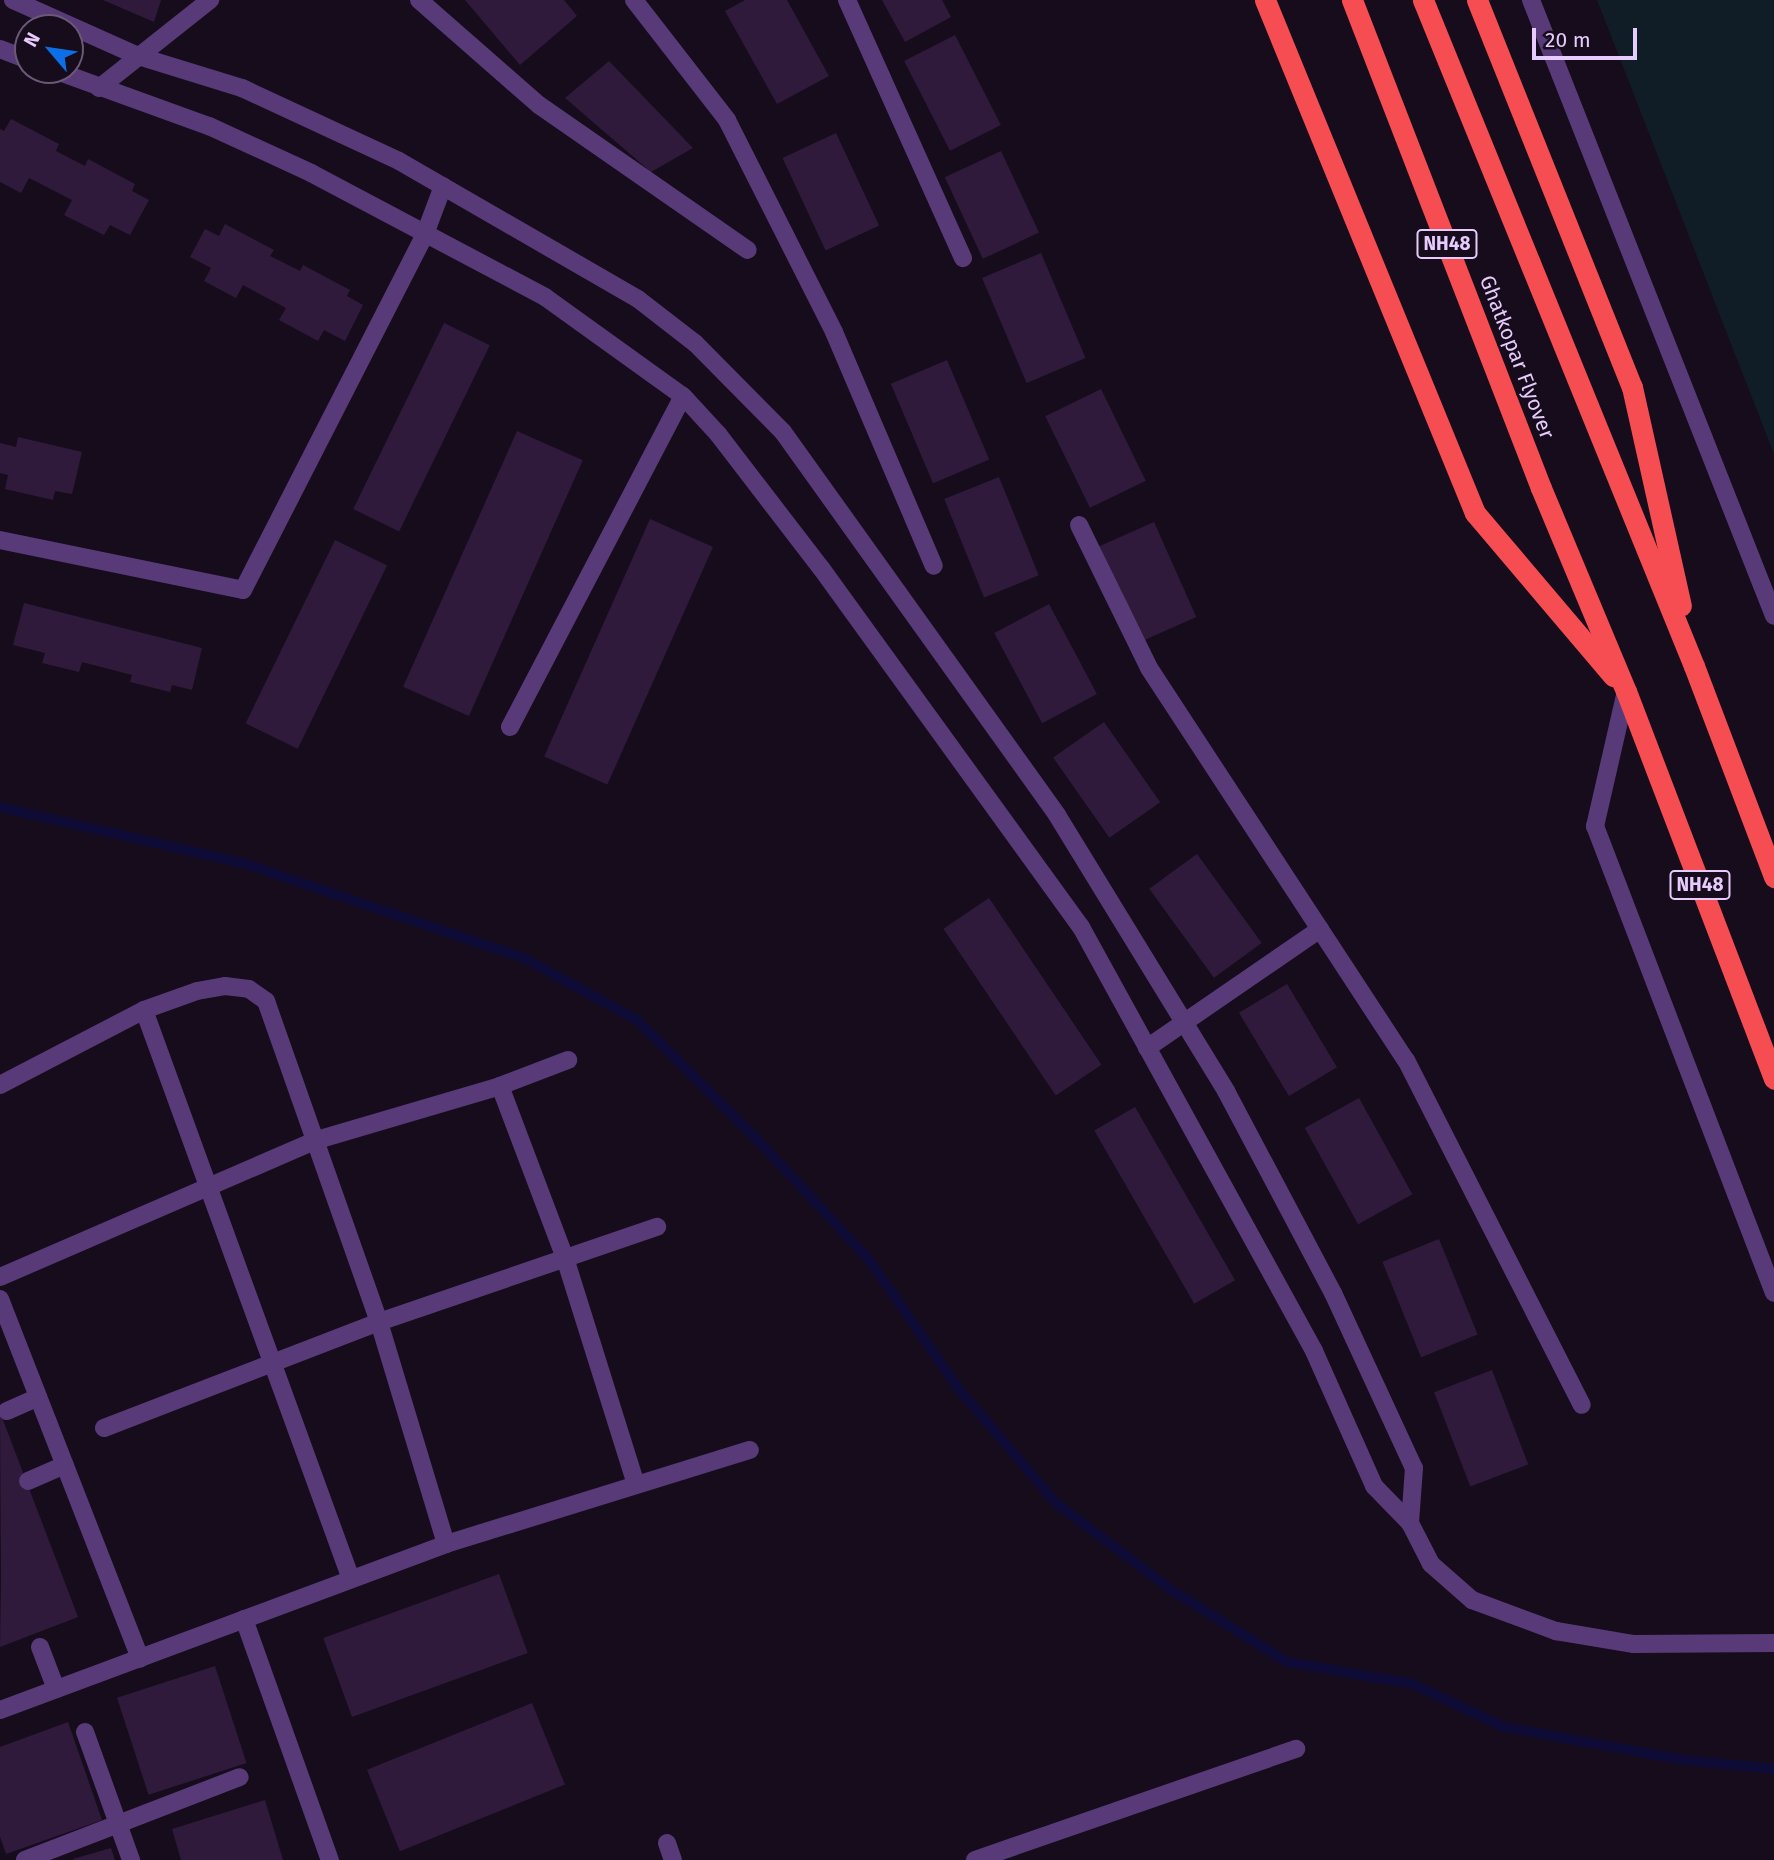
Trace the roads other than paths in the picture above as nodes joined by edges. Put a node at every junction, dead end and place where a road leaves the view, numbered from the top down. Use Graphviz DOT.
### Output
graph roads {
  1 [pos="13,0"];
  2 [pos="210,0"];
  3 [pos="419,0"];
  4 [pos="634,0"];
  5 [pos="847,0"];
  6 [pos="1265,0"];
  7 [pos="1352,0"];
  8 [pos="1423,0"];
  9 [pos="1477,0"];
  10 [pos="1531,0"];
  11 [pos="138,56"];
  12 [pos="84,82"];
  13 [pos="99,88"];
  14 [pos="443,186"];
  15 [pos="425,234"];
  16 [pos="748,250"];
  17 [pos="963,258"];
  18 [pos="683,396"];
  19 [pos="1079,525"];
  20 [pos="0,540"];
  21 [pos="934,566"];
  22 [pos="1774,616"];
  23 [pos="1694,666"];
  24 [pos="1626,691"];
  25 [pos="510,727"];
  26 [pos="1774,877"];
  27 [pos="1320,929"];
  28 [pos="144,1010"];
  29 [pos="1185,1022"];
  30 [pos="1147,1048"];
  31 [pos="568,1060"];
  32 [pos="1774,1079"];
  33 [pos="0,1085"];
  34 [pos="500,1086"];
  35 [pos="317,1140"];
  36 [pos="211,1186"];
  37 [pos="657,1227"];
  38 [pos="565,1258"];
  39 [pos="0,1277"];
  40 [pos="1774,1293"];
  41 [pos="0,1299"];
  42 [pos="379,1322"];
  43 [pos="272,1362"];
  44 [pos="38,1397"];
  45 [pos="1582,1405"];
  46 [pos="7,1411"];
  47 [pos="104,1428"];
  48 [pos="750,1450"];
  49 [pos="65,1465"];
  50 [pos="28,1481"];
  51 [pos="636,1484"];
  52 [pos="1410,1522"];
  53 [pos="446,1544"];
  54 [pos="351,1579"];
  55 [pos="244,1619"];
  56 [pos="1774,1643"];
  57 [pos="40,1647"];
  58 [pos="140,1659"];
  59 [pos="56,1689"];
  60 [pos="0,1709"];
  61 [pos="85,1732"];
  62 [pos="1296,1749"];
  63 [pos="240,1777"];
  64 [pos="118,1824"];
  65 [pos="24,1860"];
  66 [pos="131,1860"];
  67 [pos="330,1860"];
  68 [pos="975,1860"];
  1 -- 11 [label="street"];
  2 -- 11 [label="street"];
  3 -- 16 [label="street"];
  4 -- 21 [label="street"];
  5 -- 17 [label="street"];
  6 -- 24 [label="highway"];
  7 -- 24 [label="highway, Ghatkopar Flyover / NH48"];
  8 -- 23 [label="highway"];
  9 -- 23 [label="highway"];
  10 -- 22 [label="street"];
  11 -- 13 [label="street"];
  11 -- 14 [label="street"];
  12 -- 13 [label="street"];
  13 -- 15 [label="street"];
  14 -- 15 [label="street"];
  14 -- 29 [label="street"];
  15 -- 18 [label="street"];
  15 -- 20 [label="street"];
  18 -- 25 [label="street"];
  18 -- 30 [label="street"];
  19 -- 27 [label="street"];
  23 -- 26 [label="highway"];
  24 -- 32 [label="highway, NH48"];
  24 -- 40 [label="street"];
  27 -- 29 [label="street"];
  27 -- 45 [label="street"];
  28 -- 33 [label="street"];
  28 -- 35 [label="street"];
  28 -- 36 [label="street"];
  29 -- 30 [label="street"];
  29 -- 52 [label="street"];
  30 -- 52 [label="street"];
  31 -- 34 [label="street"];
  34 -- 35 [label="street"];
  34 -- 38 [label="street"];
  35 -- 36 [label="street"];
  35 -- 42 [label="street"];
  36 -- 39 [label="street"];
  36 -- 43 [label="street"];
  37 -- 38 [label="street"];
  38 -- 42 [label="street"];
  38 -- 51 [label="street"];
  41 -- 44 [label="street"];
  42 -- 43 [label="street"];
  42 -- 53 [label="street"];
  43 -- 47 [label="street"];
  43 -- 54 [label="street"];
  44 -- 46 [label="street"];
  44 -- 49 [label="street"];
  48 -- 51 [label="street"];
  49 -- 50 [label="street"];
  49 -- 58 [label="street"];
  51 -- 53 [label="street"];
  52 -- 56 [label="street"];
  53 -- 54 [label="street"];
  54 -- 55 [label="street"];
  55 -- 58 [label="street"];
  55 -- 67 [label="street"];
  57 -- 59 [label="street"];
  58 -- 59 [label="street"];
  59 -- 60 [label="street"];
  61 -- 64 [label="street"];
  62 -- 68 [label="street"];
  63 -- 64 [label="street"];
  64 -- 65 [label="street"];
  64 -- 66 [label="street"];
}
